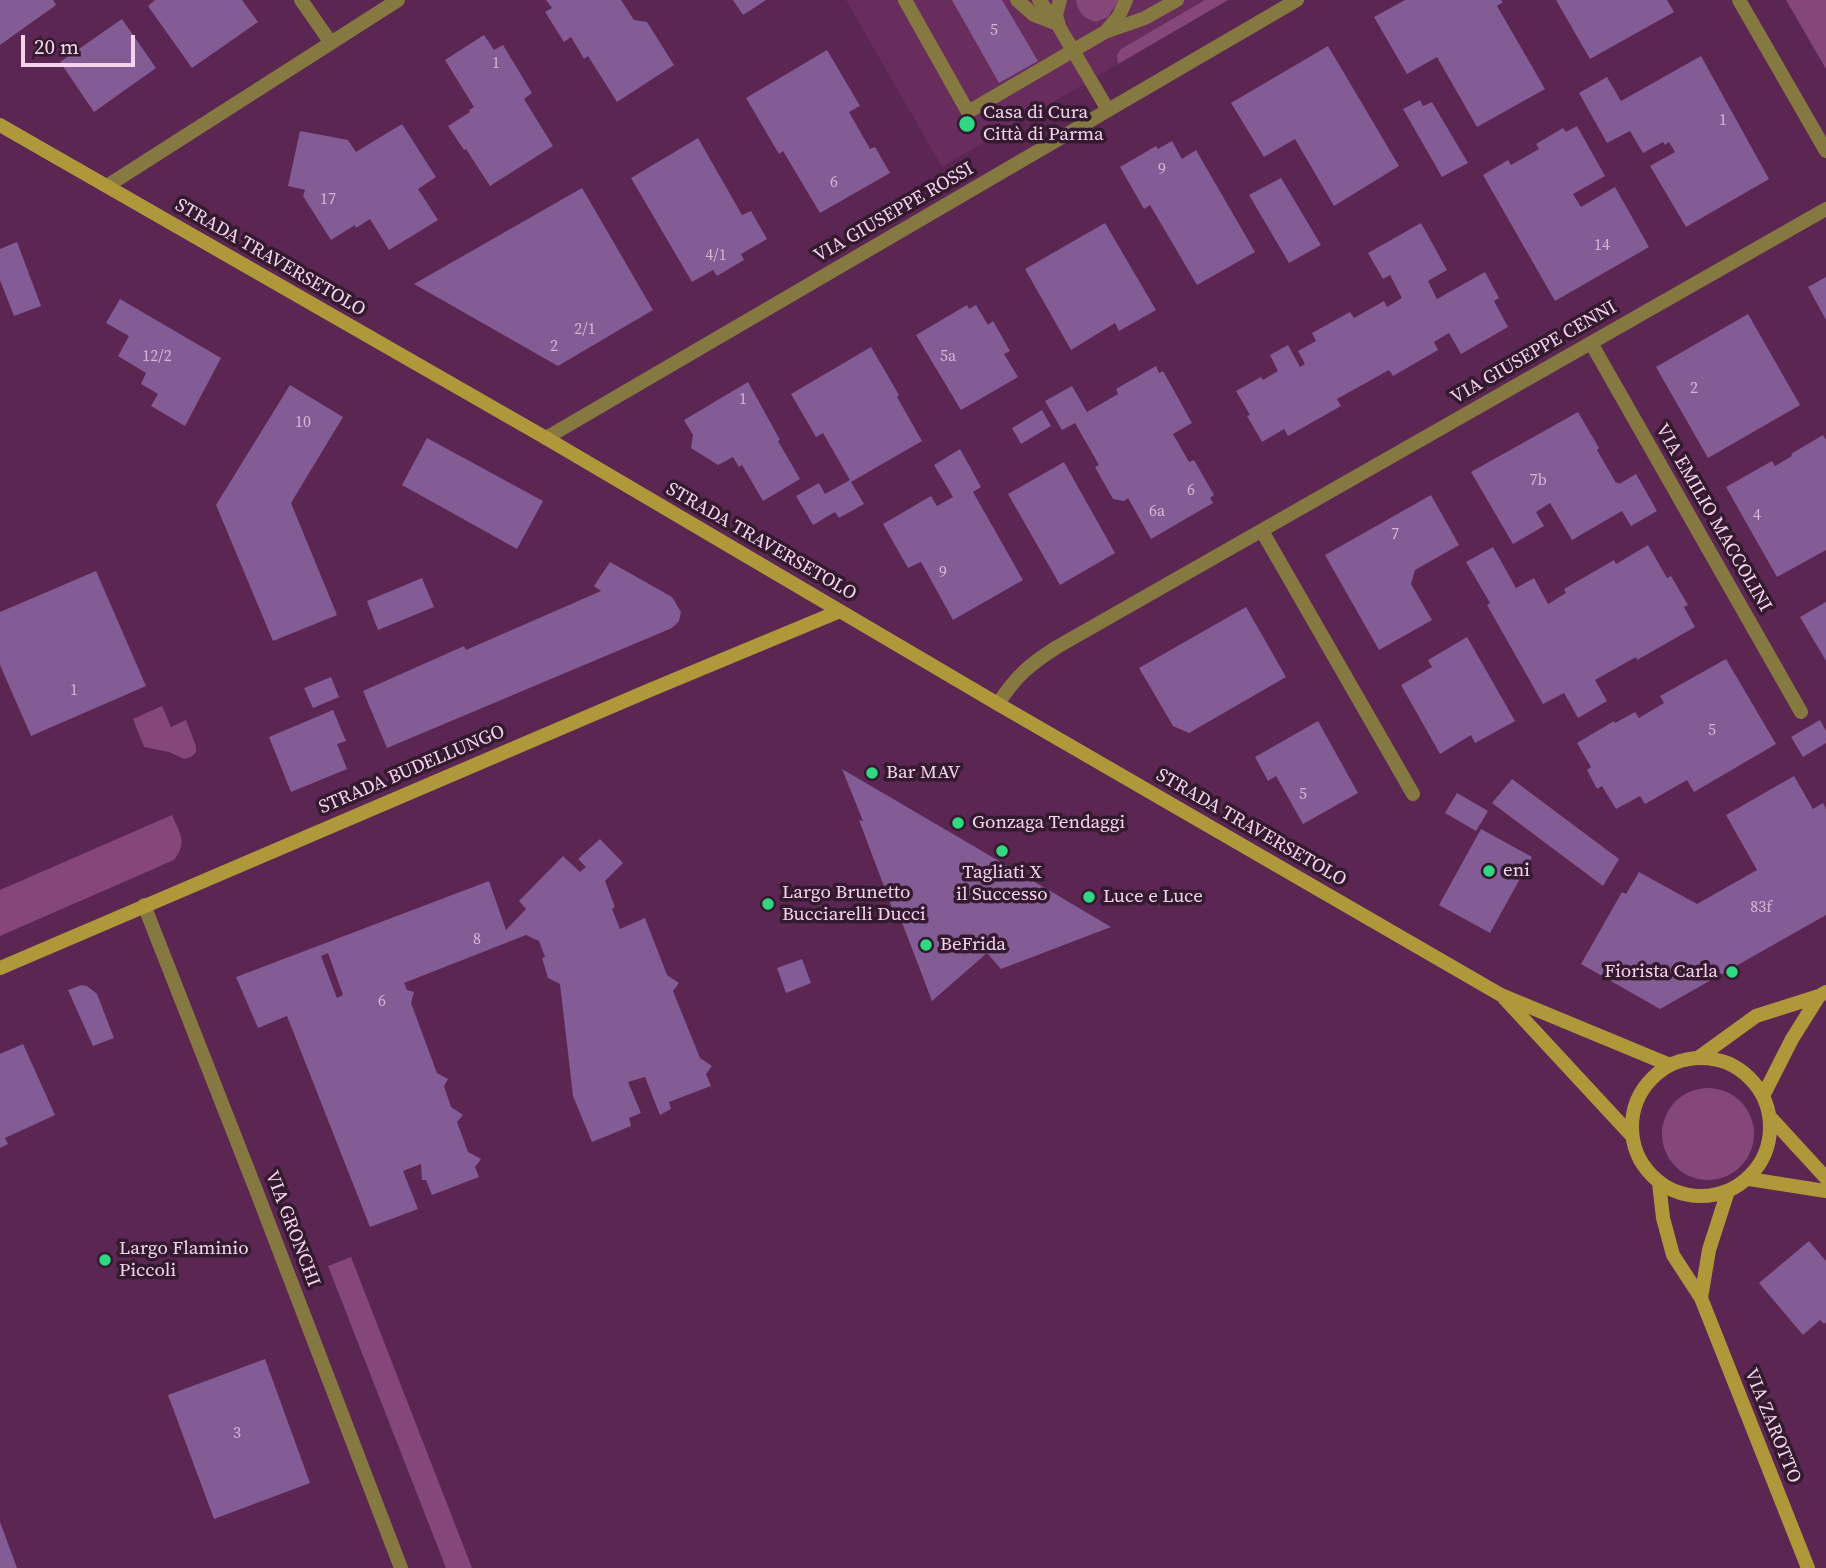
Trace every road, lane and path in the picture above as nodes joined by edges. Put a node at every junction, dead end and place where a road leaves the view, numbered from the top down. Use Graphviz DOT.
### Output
graph roads {
  1 [pos="300,0"];
  2 [pos="398,0"];
  3 [pos="905,0"];
  4 [pos="1017,0"];
  5 [pos="1039,0"];
  6 [pos="1059,0"];
  7 [pos="1126,0"];
  8 [pos="1177,0"];
  9 [pos="1297,0"];
  10 [pos="1739,0"];
  11 [pos="1060,29"];
  12 [pos="1105,32"];
  13 [pos="331,43"];
  14 [pos="1073,51"];
  15 [pos="1108,110"];
  16 [pos="0,125"];
  17 [pos="1826,151"];
  18 [pos="107,186"];
  19 [pos="1826,209"];
  20 [pos="1591,343"];
  21 [pos="546,438"];
  22 [pos="1262,531"];
  23 [pos="841,611"];
  24 [pos="998,704"];
  25 [pos="1801,712"];
  26 [pos="1413,794"];
  27 [pos="144,905"];
  28 [pos="0,968"];
  29 [pos="1823,994"];
  30 [pos="1501,995"];
  31 [pos="1698,1058"];
  32 [pos="1670,1065"];
  33 [pos="1763,1096"];
  34 [pos="1770,1117"];
  35 [pos="1632,1136"];
  36 [pos="1826,1178"];
  37 [pos="1749,1179"];
  38 [pos="1659,1183"];
  39 [pos="1728,1191"];
  40 [pos="1826,1191"];
  41 [pos="1701,1298"];
  42 [pos="401,1568"];
  43 [pos="1808,1568"];
  1 -- 13 [label="street"];
  2 -- 13 [label="street"];
  3 -- 14 [label="street"];
  4 -- 11 [label="street"];
  5 -- 11 [label="street"];
  6 -- 11 [label="street"];
  7 -- 12 [label="street"];
  8 -- 12 [label="street"];
  9 -- 15 [label="street, VIA GIUSEPPE ROSSI"];
  10 -- 17 [label="street"];
  11 -- 14 [label="street"];
  12 -- 14 [label="street"];
  13 -- 18 [label="street"];
  14 -- 15 [label="street"];
  15 -- 21 [label="street, VIA GIUSEPPE ROSSI"];
  16 -- 18 [label="main road, STRADA TRAVERSETOLO"];
  18 -- 21 [label="main road, STRADA TRAVERSETOLO"];
  19 -- 20 [label="street, VIA GIUSEPPE CENNI"];
  20 -- 22 [label="street, VIA GIUSEPPE CENNI"];
  20 -- 25 [label="street, VIA EMILIO MACCOLINI"];
  21 -- 23 [label="main road, STRADA TRAVERSETOLO"];
  22 -- 24 [label="street, VIA GIUSEPPE CENNI"];
  22 -- 26 [label="street"];
  23 -- 24 [label="main road, STRADA TRAVERSETOLO"];
  23 -- 27 [label="main road, STRADA BUDELLUNGO"];
  24 -- 30 [label="main road, STRADA TRAVERSETOLO"];
  27 -- 28 [label="main road, STRADA BUDELLUNGO"];
  27 -- 42 [label="street, VIA GRONCHI"];
  29 -- 31 [label="main road"];
  29 -- 33 [label="main road"];
  30 -- 32 [label="main road, STRADA TRAVERSETOLO"];
  30 -- 35 [label="main road, STRADA TRAVERSETOLO"];
  31 -- 32 [label="main road"];
  31 -- 33 [label="main road"];
  32 -- 35 [label="main road"];
  33 -- 34 [label="main road"];
  34 -- 36 [label="main road"];
  34 -- 37 [label="main road"];
  35 -- 38 [label="main road"];
  37 -- 39 [label="main road"];
  37 -- 40 [label="main road"];
  38 -- 39 [label="main road"];
  38 -- 41 [label="main road, VIA ZAROTTO"];
  39 -- 41 [label="main road"];
  41 -- 43 [label="main road, VIA ZAROTTO"];
}
